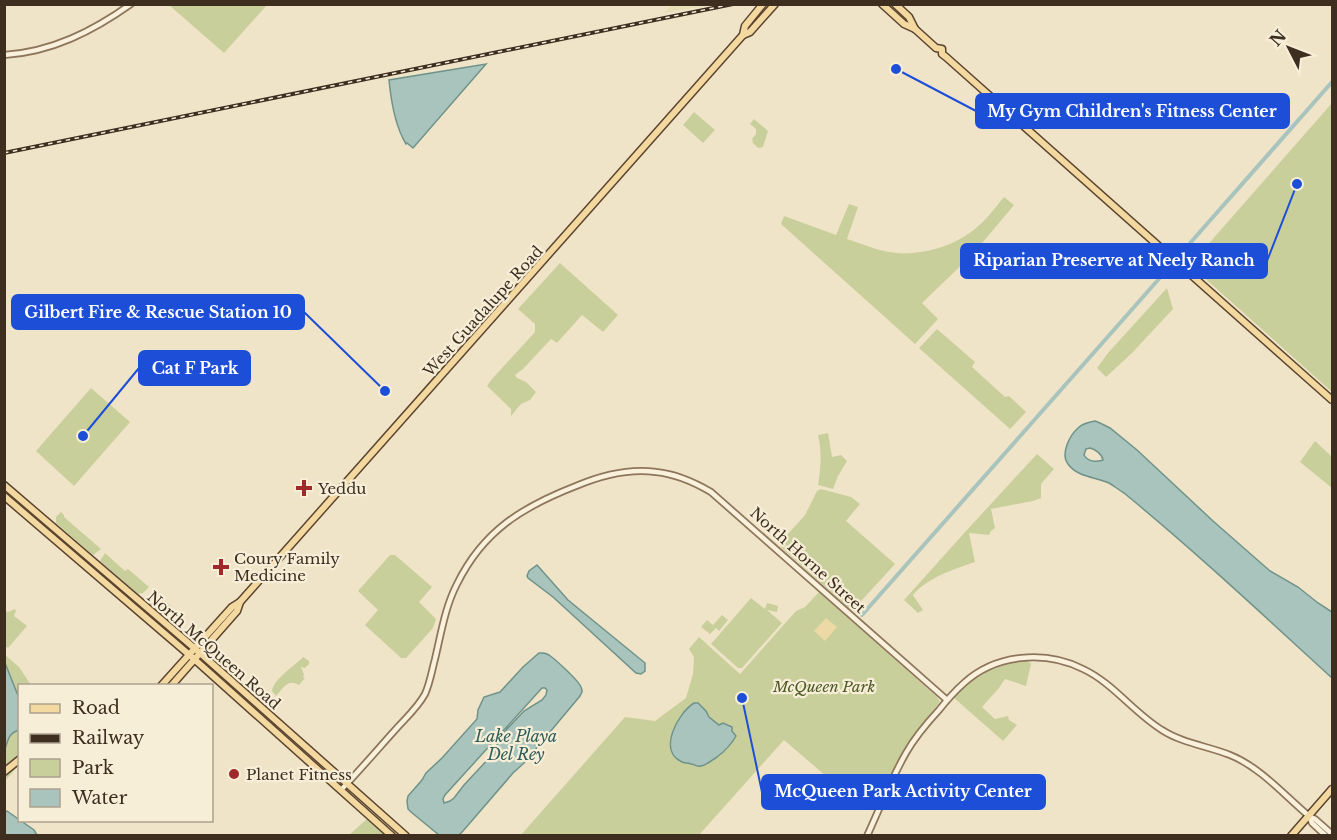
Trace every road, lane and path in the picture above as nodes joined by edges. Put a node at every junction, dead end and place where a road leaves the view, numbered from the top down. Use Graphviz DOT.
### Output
graph roads {
  1 [pos="132,4"];
  2 [pos="764,4"];
  3 [pos="775,4"];
  4 [pos="882,4"];
  5 [pos="895,4"];
  6 [pos="915,29"];
  7 [pos="743,35"];
  8 [pos="7,55"];
  9 [pos="1332,400"];
  10 [pos="4,485"];
  11 [pos="4,496"];
  12 [pos="111,576"];
  13 [pos="105,583"];
  14 [pos="198,650"];
  15 [pos="192,657"];
  16 [pos="163,684"];
  17 [pos="172,684"];
  18 [pos="947,700"];
  19 [pos="260,718"];
  20 [pos="279,723"];
  21 [pos="18,761"];
  22 [pos="4,772"];
  23 [pos="347,783"];
  24 [pos="1332,789"];
  25 [pos="341,790"];
  26 [pos="1308,816"];
  27 [pos="1332,835"];
  28 [pos="392,836"];
  29 [pos="406,836"];
  30 [pos="867,836"];
  31 [pos="1291,836"];
  32 [pos="1326,836"];
  1 -- 8 [label="street"];
  2 -- 7 [label="main road, West Guadalupe Road"];
  3 -- 7 [label="main road, West Guadalupe Road"];
  4 -- 6 [label="main road"];
  5 -- 6 [label="main road"];
  6 -- 9 [label="main road"];
  7 -- 14 [label="main road, West Guadalupe Road"];
  10 -- 12 [label="main road, North McQueen Road"];
  11 -- 13 [label="main road, North McQueen Road"];
  12 -- 13 [label="main road"];
  12 -- 14 [label="main road, North McQueen Road"];
  13 -- 15 [label="main road, North McQueen Road"];
  14 -- 15 [label="main road, West Guadalupe Road"];
  14 -- 20 [label="main road, North McQueen Road"];
  15 -- 16 [label="main road, West Guadalupe Road"];
  15 -- 17 [label="main road, West Guadalupe Road"];
  15 -- 19 [label="main road, North McQueen Road"];
  18 -- 23 [label="street, North Horne Street"];
  18 -- 26 [label="street"];
  18 -- 30 [label="street"];
  19 -- 20 [label="main road"];
  19 -- 25 [label="main road, North McQueen Road"];
  20 -- 23 [label="main road, North McQueen Road"];
  21 -- 22 [label="main road"];
  23 -- 25 [label="street, North Horne Street"];
  23 -- 29 [label="main road, North McQueen Road"];
  24 -- 26 [label="main road"];
  25 -- 28 [label="main road, North McQueen Road"];
  26 -- 27 [label="street"];
  26 -- 31 [label="main road"];
  26 -- 32 [label="street"];
}
